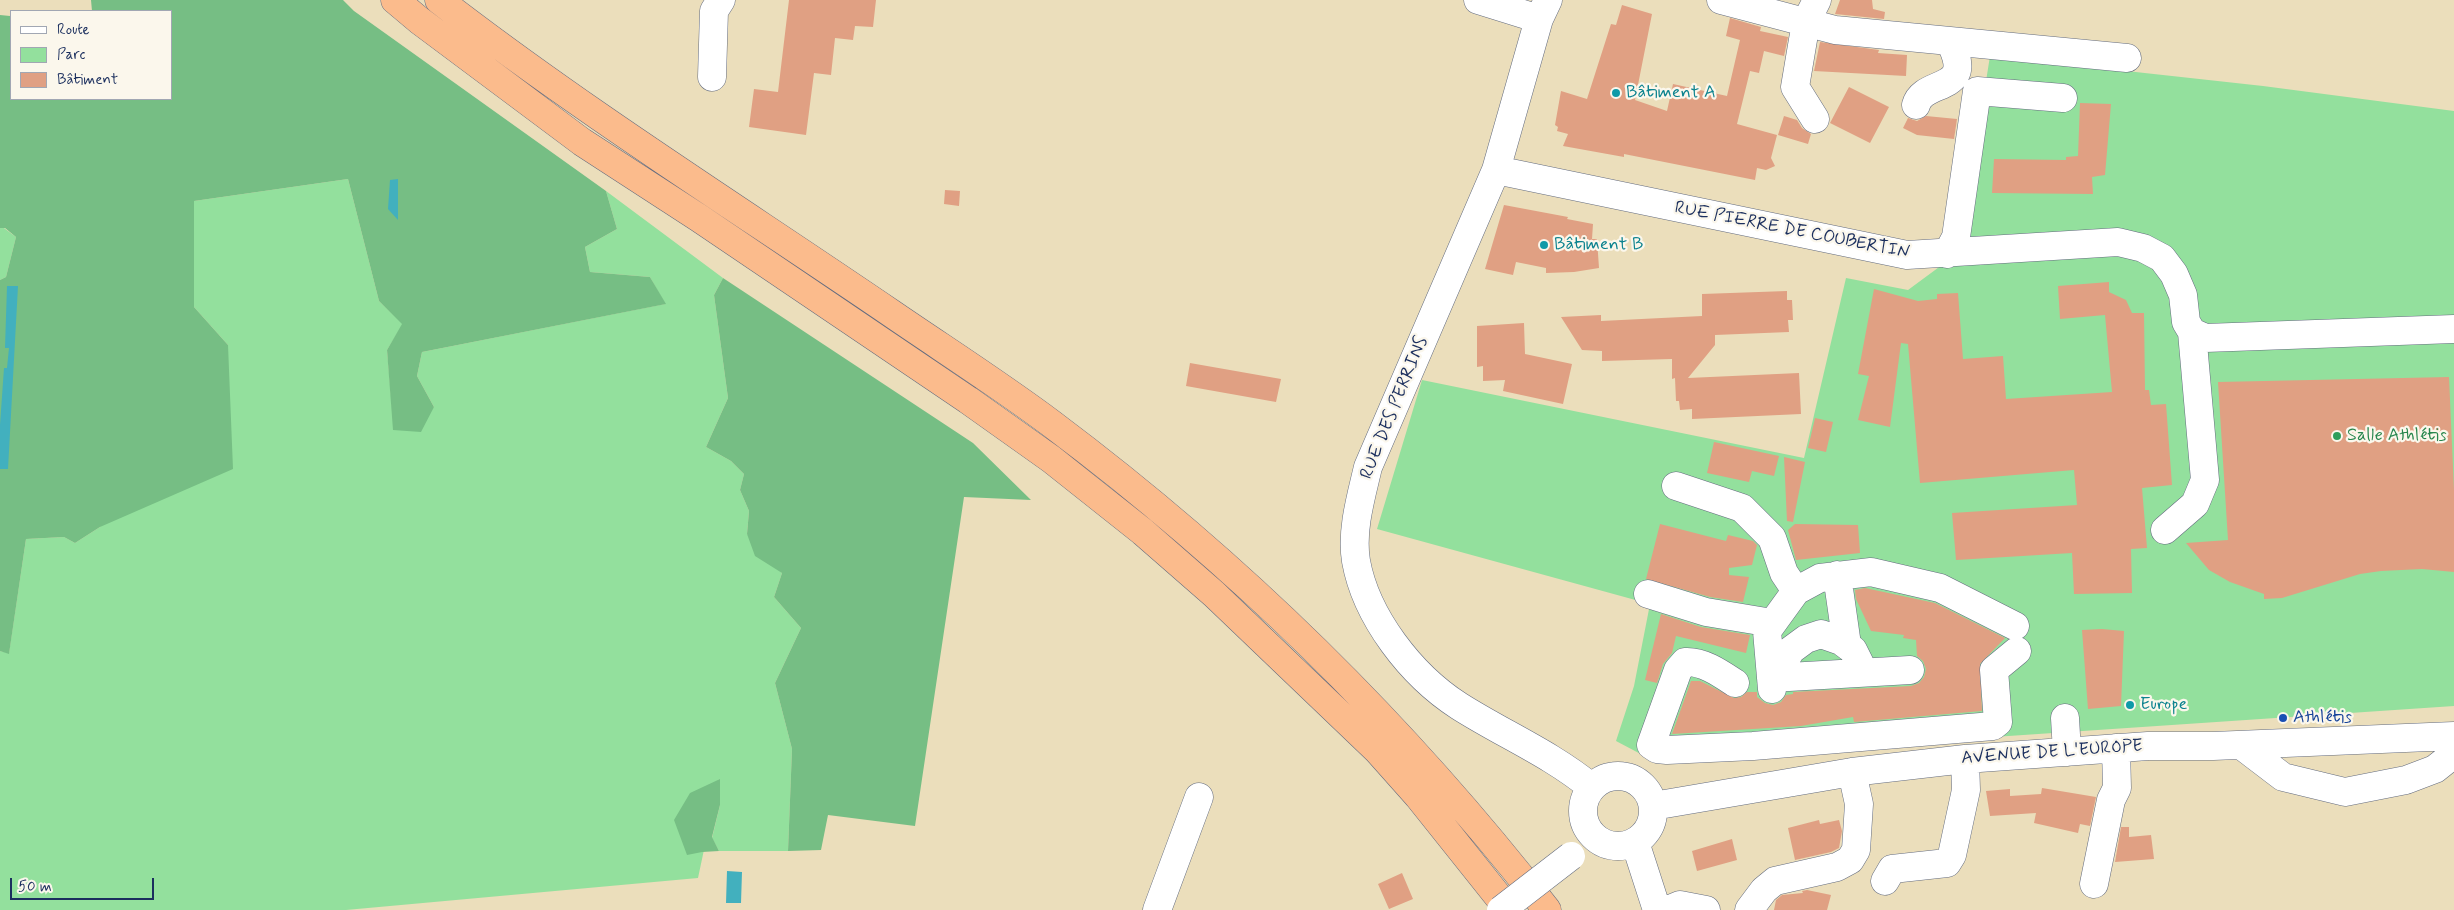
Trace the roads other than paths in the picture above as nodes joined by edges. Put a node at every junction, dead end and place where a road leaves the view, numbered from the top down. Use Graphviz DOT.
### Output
graph roads {
  1 [pos="395,0"];
  2 [pos="439,0"];
  3 [pos="721,0"];
  4 [pos="1478,0"];
  5 [pos="1721,0"];
  6 [pos="1543,10"];
  7 [pos="1811,11"];
  8 [pos="1950,42"];
  9 [pos="2127,58"];
  10 [pos="712,77"];
  11 [pos="2063,98"];
  12 [pos="1916,105"];
  13 [pos="1815,118"];
  14 [pos="1496,170"];
  15 [pos="1947,254"];
  16 [pos="2454,329"];
  17 [pos="2192,332"];
  18 [pos="1676,486"];
  19 [pos="2165,530"];
  20 [pos="1837,575"];
  21 [pos="1796,591"];
  22 [pos="1648,594"];
  23 [pos="1772,623"];
  24 [pos="1847,645"];
  25 [pos="1910,670"];
  26 [pos="1864,672"];
  27 [pos="1776,681"];
  28 [pos="1735,683"];
  29 [pos="2066,718"];
  30 [pos="2454,736"];
  31 [pos="2240,745"];
  32 [pos="2116,748"];
  33 [pos="2067,752"];
  34 [pos="2454,754"];
  35 [pos="1964,759"];
  36 [pos="1852,772"];
  37 [pos="1591,787"];
  38 [pos="1198,797"];
  39 [pos="1653,806"];
  40 [pos="1590,833"];
  41 [pos="1635,842"];
  42 [pos="1885,881"];
  43 [pos="2094,884"];
  44 [pos="1157,910"];
  45 [pos="1502,910"];
  46 [pos="1509,910"];
  47 [pos="1547,910"];
  48 [pos="1657,910"];
  49 [pos="1668,910"];
  50 [pos="1706,910"];
  51 [pos="1749,910"];
  1 -- 46 [label="highway"];
  2 -- 47 [label="highway"];
  3 -- 10 [label="street"];
  4 -- 6 [label="street"];
  5 -- 7 [label="street"];
  6 -- 14 [label="street, RUE DES PERRINS"];
  7 -- 8 [label="street"];
  7 -- 13 [label="street"];
  8 -- 9 [label="street"];
  8 -- 12 [label="street"];
  11 -- 15 [label="street"];
  14 -- 15 [label="street, RUE PIERRE DE COUBERTIN"];
  14 -- 37 [label="street, RUE DES PERRINS"];
  15 -- 17 [label="street, RUE PIERRE DE COUBERTIN"];
  16 -- 17 [label="street"];
  17 -- 19 [label="street, RUE PIERRE DE COUBERTIN"];
  18 -- 21 [label="street"];
  20 -- 21 [label="street"];
  20 -- 24 [label="street"];
  20 -- 28 [label="street"];
  21 -- 23 [label="street"];
  22 -- 23 [label="street"];
  23 -- 27 [label="street"];
  24 -- 26 [label="street"];
  24 -- 27 [label="street"];
  25 -- 26 [label="street"];
  26 -- 27 [label="street"];
  29 -- 33 [label="street"];
  30 -- 31 [label="street, AVENUE DE L'EUROPE"];
  31 -- 32 [label="street, AVENUE DE L'EUROPE"];
  31 -- 34 [label="street"];
  32 -- 33 [label="street, AVENUE DE L'EUROPE"];
  32 -- 43 [label="street"];
  33 -- 35 [label="street, AVENUE DE L'EUROPE"];
  35 -- 36 [label="street, AVENUE DE L'EUROPE"];
  35 -- 42 [label="street"];
  36 -- 39 [label="street, AVENUE DE L'EUROPE"];
  36 -- 51 [label="street"];
  37 -- 39 [label="street"];
  37 -- 40 [label="street"];
  38 -- 44 [label="street"];
  39 -- 41 [label="street"];
  40 -- 41 [label="street"];
  40 -- 45 [label="street, bridge"];
  41 -- 48 [label="street"];
  49 -- 50 [label="street"];
}
